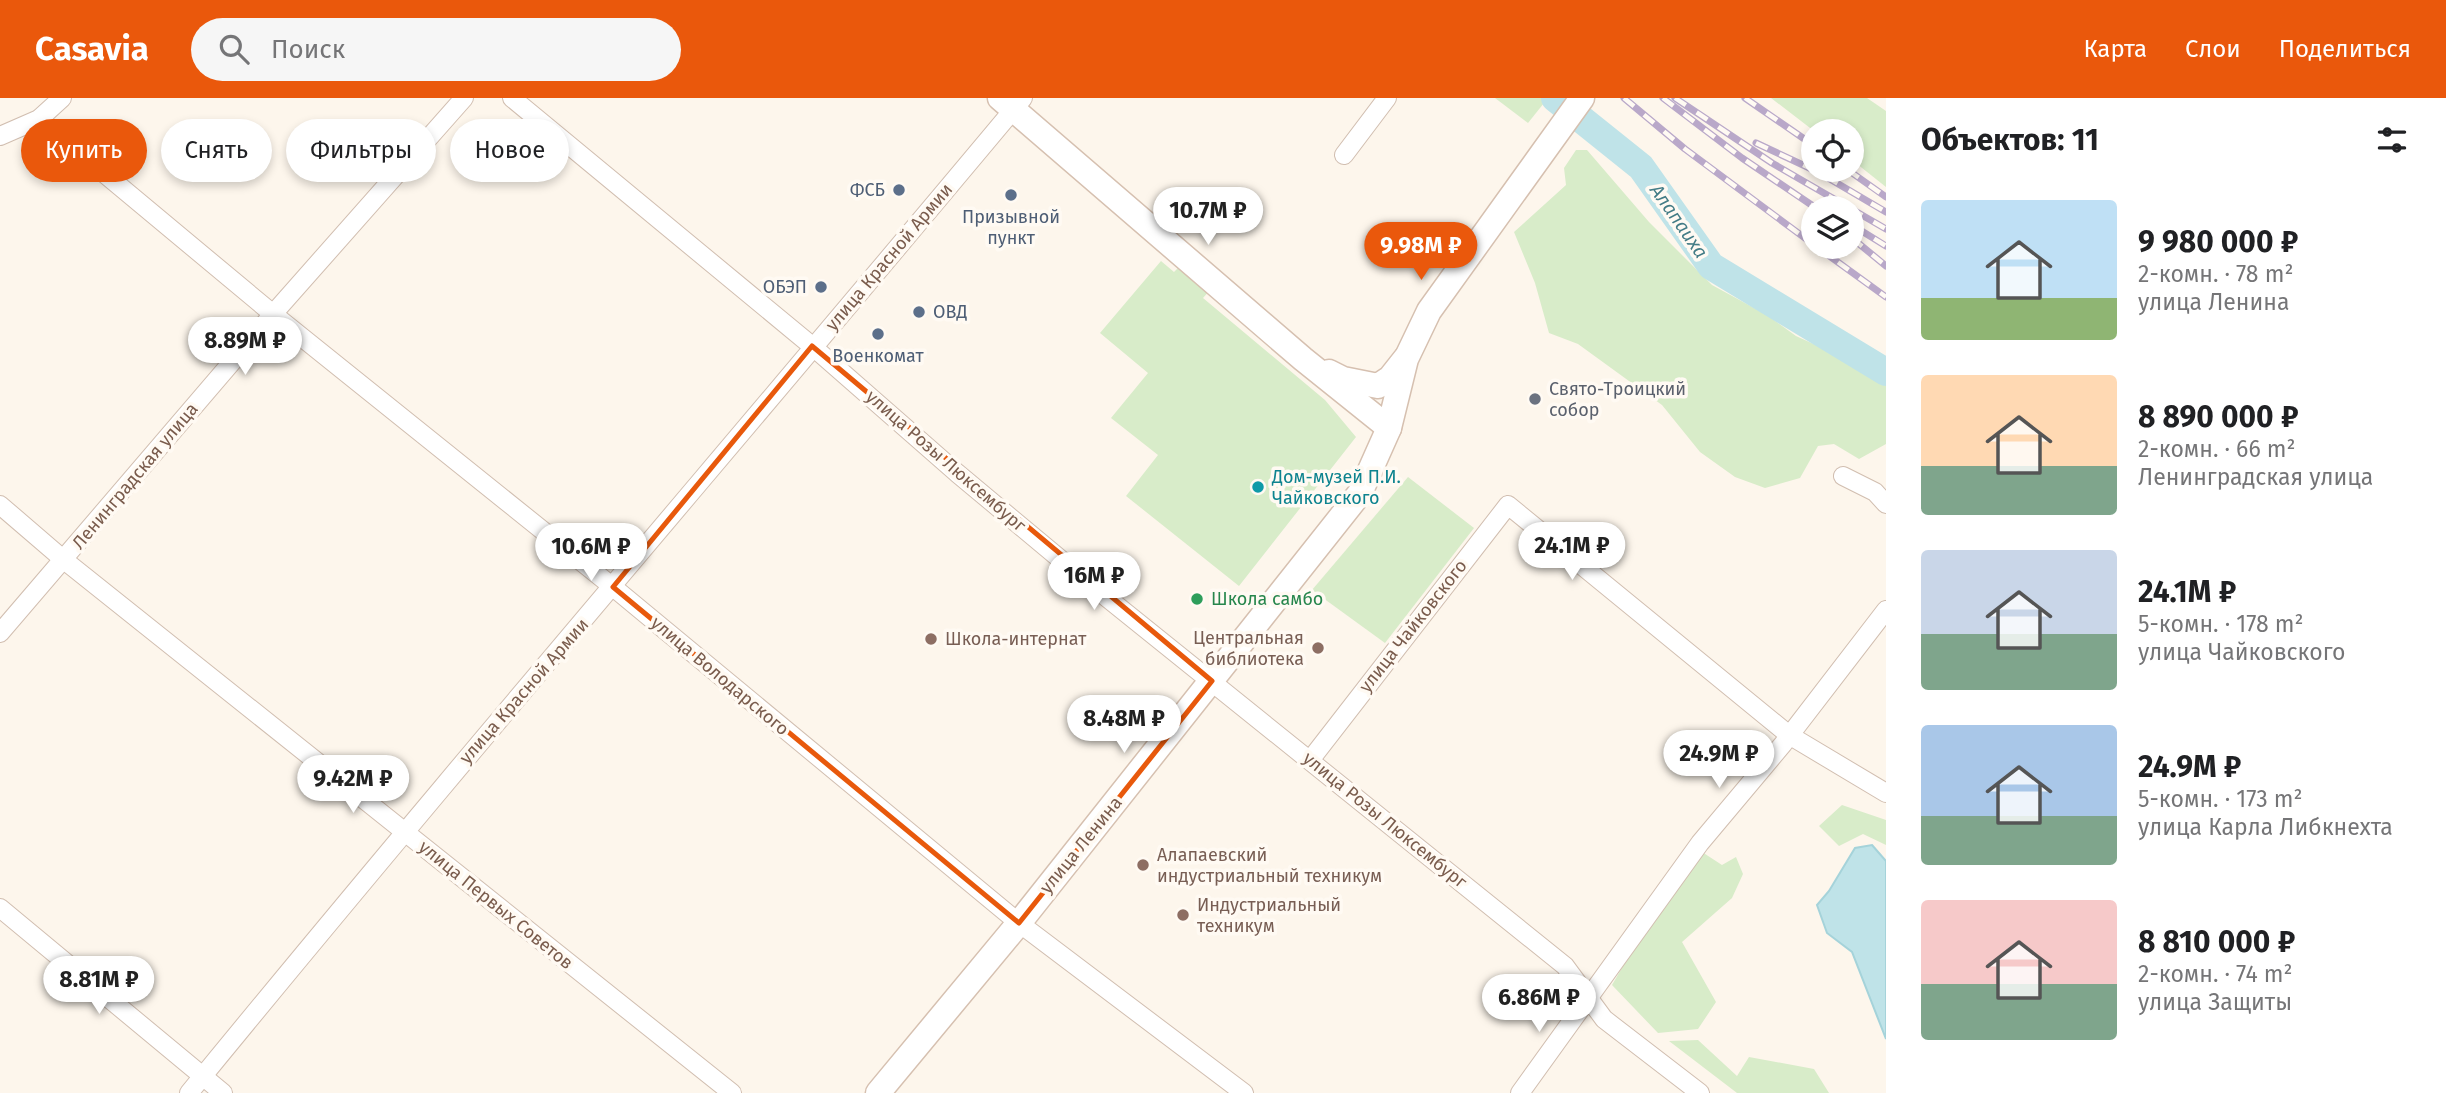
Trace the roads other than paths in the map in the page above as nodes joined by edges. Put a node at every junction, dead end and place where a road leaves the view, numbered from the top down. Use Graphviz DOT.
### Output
graph roads {
  1 [pos="62,98"];
  2 [pos="464,98"];
  3 [pos="512,98"];
  4 [pos="1387,98"];
  5 [pos="1582,98"];
  6 [pos="1012,102"];
  7 [pos="39,119"];
  8 [pos="21,127"];
  9 [pos="0,136"];
  10 [pos="1344,155"];
  11 [pos="115,182"];
  12 [pos="273,314"];
  13 [pos="812,346"];
  14 [pos="1303,359"];
  15 [pos="1406,359"];
  16 [pos="1389,428"];
  17 [pos="1843,476"];
  18 [pos="1886,504"];
  19 [pos="0,505"];
  20 [pos="64,560"];
  21 [pos="613,587"];
  22 [pos="1886,610"];
  23 [pos="0,633"];
  24 [pos="1212,681"];
  25 [pos="1789,735"];
  26 [pos="1311,759"];
  27 [pos="1886,793"];
  28 [pos="404,831"];
  29 [pos="0,908"];
  30 [pos="1019,923"];
  31 [pos="1589,998"];
  32 [pos="202,1077"];
  33 [pos="189,1093"];
  34 [pos="223,1093"];
  35 [pos="732,1093"];
  36 [pos="878,1093"];
  37 [pos="1244,1093"];
  38 [pos="1520,1093"];
  39 [pos="1700,1093"];
  1 -- 7 [label="street"];
  2 -- 12 [label="street, Ленинградская улица"];
  3 -- 13 [label="street, улица Розы Люксембург"];
  4 -- 10 [label="street"];
  5 -- 15 [label="main road, улица Ленина"];
  6 -- 13 [label="street, улица Красной Армии"];
  6 -- 14 [label="main road"];
  8 -- 9 [label="street"];
  11 -- 12 [label="street, улица Володарского"];
  12 -- 20 [label="street, Ленинградская улица"];
  12 -- 21 [label="street, улица Володарского"];
  13 -- 21 [label="street, улица Красной Армии"];
  13 -- 24 [label="street, улица Розы Люксембург"];
  14 -- 15 [label="main road"];
  14 -- 16 [label="main road"];
  15 -- 16 [label="main road, улица Ленина"];
  16 -- 24 [label="main road, улица Ленина"];
  17 -- 18 [label="street"];
  19 -- 20 [label="street, улица Первых Советов"];
  20 -- 23 [label="street, Ленинградская улица"];
  20 -- 28 [label="street, улица Первых Советов"];
  21 -- 28 [label="street, улица Красной Армии"];
  21 -- 30 [label="street, улица Володарского"];
  22 -- 25 [label="street"];
  24 -- 26 [label="street, улица Розы Люксембург"];
  24 -- 30 [label="main road, улица Ленина"];
  25 -- 26 [label="street, улица Чайковского"];
  25 -- 27 [label="street, улица Чайковского"];
  25 -- 31 [label="street"];
  26 -- 31 [label="street, улица Розы Люксембург"];
  28 -- 32 [label="street, улица Красной Армии"];
  28 -- 35 [label="street, улица Первых Советов"];
  29 -- 32 [label="street"];
  30 -- 36 [label="main road, улица Ленина"];
  30 -- 37 [label="street, улица Володарского"];
  31 -- 38 [label="street"];
  31 -- 39 [label="street, улица Розы Люксембург"];
  32 -- 33 [label="street, улица Красной Армии"];
  32 -- 34 [label="street"];
}
